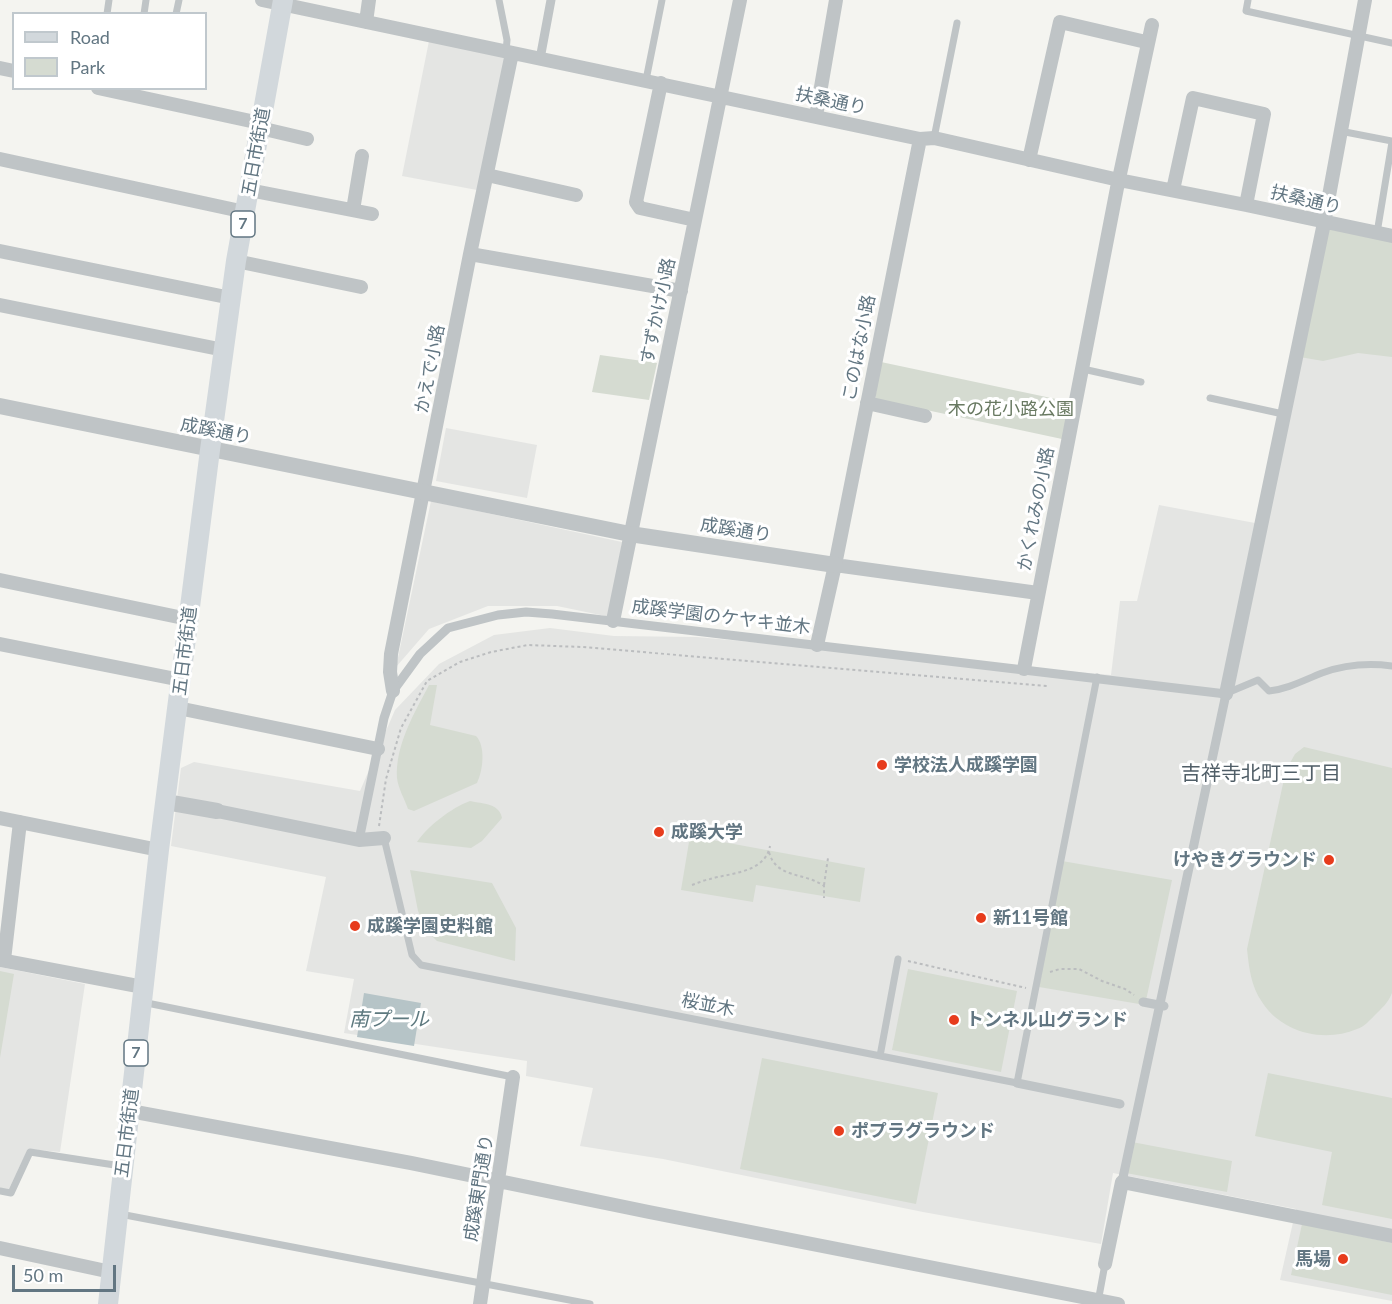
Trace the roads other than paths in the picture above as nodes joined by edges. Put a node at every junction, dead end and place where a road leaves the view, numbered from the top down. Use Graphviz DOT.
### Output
graph roads {
  1 [pos="262,0"];
  2 [pos="369,0"];
  3 [pos="499,0"];
  4 [pos="551,0"];
  5 [pos="662,0"];
  6 [pos="740,0"];
  7 [pos="836,0"];
  8 [pos="1248,0"];
  9 [pos="1365,0"];
  10 [pos="283,2"];
  11 [pos="366,22"];
  12 [pos="957,23"];
  13 [pos="1152,25"];
  14 [pos="1358,36"];
  15 [pos="1146,42"];
  16 [pos="1392,43"];
  17 [pos="509,53"];
  18 [pos="540,59"];
  19 [pos="646,80"];
  20 [pos="661,83"];
  21 [pos="107,90"];
  22 [pos="721,95"];
  23 [pos="816,116"];
  24 [pos="260,125"];
  25 [pos="1340,131"];
  26 [pos="307,138"];
  27 [pos="927,138"];
  28 [pos="1392,142"];
  29 [pos="362,156"];
  30 [pos="0,159"];
  31 [pos="1029,160"];
  32 [pos="487,175"];
  33 [pos="1119,180"];
  34 [pos="249,190"];
  35 [pos="1173,190"];
  36 [pos="576,195"];
  37 [pos="1246,205"];
  38 [pos="353,210"];
  39 [pos="245,212"];
  40 [pos="372,214"];
  41 [pos="695,220"];
  42 [pos="1324,223"];
  43 [pos="1377,233"];
  44 [pos="1392,236"];
  45 [pos="0,251"];
  46 [pos="470,254"];
  47 [pos="236,261"];
  48 [pos="361,286"];
  49 [pos="681,291"];
  50 [pos="231,298"];
  51 [pos="0,304"];
  52 [pos="224,350"];
  53 [pos="1083,369"];
  54 [pos="1141,382"];
  55 [pos="1210,398"];
  56 [pos="867,403"];
  57 [pos="0,406"];
  58 [pos="1283,414"];
  59 [pos="924,416"];
  60 [pos="210,450"];
  61 [pos="425,492"];
  62 [pos="630,534"];
  63 [pos="835,565"];
  64 [pos="0,580"];
  65 [pos="1038,593"];
  66 [pos="188,619"];
  67 [pos="613,621"];
  68 [pos="0,644"];
  69 [pos="817,645"];
  70 [pos="1392,666"];
  71 [pos="1024,669"];
  72 [pos="1097,677"];
  73 [pos="181,680"];
  74 [pos="393,692"];
  75 [pos="1226,694"];
  76 [pos="178,708"];
  77 [pos="378,749"];
  78 [pos="166,802"];
  79 [pos="217,811"];
  80 [pos="0,818"];
  81 [pos="20,822"];
  82 [pos="384,838"];
  83 [pos="359,840"];
  84 [pos="159,850"];
  85 [pos="898,959"];
  86 [pos="2,960"];
  87 [pos="143,995"];
  88 [pos="1143,1002"];
  89 [pos="1164,1006"];
  90 [pos="880,1056"];
  91 [pos="513,1077"];
  92 [pos="1017,1083"];
  93 [pos="1120,1104"];
  94 [pos="130,1111"];
  95 [pos="124,1166"];
  96 [pos="499,1181"];
  97 [pos="1122,1182"];
  98 [pos="0,1191"];
  99 [pos="118,1214"];
  100 [pos="1392,1236"];
  101 [pos="0,1248"];
  102 [pos="1105,1264"];
  103 [pos="111,1272"];
  104 [pos="482,1284"];
  105 [pos="1098,1302"];
  106 [pos="108,1304"];
  107 [pos="480,1304"];
  108 [pos="590,1304"];
  109 [pos="1118,1304"];
  1 -- 10 [label="street, 扶桑通り"];
  2 -- 11 [label="street"];
  3 -- 17 [label="lane"];
  4 -- 18 [label="street"];
  5 -- 19 [label="lane"];
  6 -- 22 [label="street, すずかけ小路"];
  7 -- 23 [label="street"];
  8 -- 14 [label="lane"];
  9 -- 14 [label="street"];
  10 -- 11 [label="street, 扶桑通り"];
  10 -- 24 [label="main road, 五日市街道 / 7"];
  11 -- 17 [label="street, 扶桑通り"];
  12 -- 27 [label="lane"];
  13 -- 15 [label="street, かくれみの小路"];
  14 -- 16 [label="lane"];
  14 -- 25 [label="street"];
  15 -- 31 [label="street"];
  15 -- 33 [label="street, かくれみの小路"];
  17 -- 18 [label="street, 扶桑通り"];
  17 -- 32 [label="street, かえで小路"];
  18 -- 19 [label="street, 扶桑通り"];
  19 -- 20 [label="street, 扶桑通り"];
  20 -- 22 [label="street, 扶桑通り"];
  20 -- 41 [label="street"];
  21 -- 24 [label="street"];
  22 -- 23 [label="street, 扶桑通り"];
  22 -- 41 [label="street, すずかけ小路"];
  23 -- 27 [label="street, 扶桑通り"];
  24 -- 26 [label="street"];
  24 -- 34 [label="main road, 五日市街道 / 7"];
  25 -- 28 [label="lane"];
  25 -- 42 [label="street"];
  27 -- 31 [label="street, 扶桑通り"];
  27 -- 56 [label="street, このはな小路"];
  28 -- 43 [label="lane"];
  29 -- 38 [label="street"];
  30 -- 39 [label="street"];
  31 -- 33 [label="street, 扶桑通り"];
  32 -- 36 [label="street"];
  32 -- 46 [label="street, かえで小路"];
  33 -- 35 [label="street, 扶桑通り"];
  33 -- 53 [label="street, かくれみの小路"];
  34 -- 38 [label="street"];
  34 -- 39 [label="main road, 五日市街道 / 7"];
  35 -- 37 [label="street, 扶桑通り"];
  35 -- 37 [label="street"];
  37 -- 42 [label="street, 扶桑通り"];
  38 -- 40 [label="street"];
  39 -- 47 [label="main road, 五日市街道 / 7"];
  41 -- 49 [label="street, すずかけ小路"];
  42 -- 43 [label="street, 扶桑通り"];
  42 -- 58 [label="street"];
  43 -- 44 [label="street, 扶桑通り"];
  45 -- 50 [label="street"];
  46 -- 49 [label="street"];
  46 -- 61 [label="street, かえで小路"];
  47 -- 48 [label="street"];
  47 -- 50 [label="main road, 五日市街道 / 7"];
  49 -- 62 [label="street, すずかけ小路"];
  50 -- 52 [label="main road, 五日市街道 / 7"];
  51 -- 52 [label="street"];
  52 -- 60 [label="main road, 五日市街道 / 7"];
  53 -- 54 [label="lane"];
  53 -- 65 [label="street, かくれみの小路"];
  55 -- 58 [label="lane"];
  56 -- 59 [label="street"];
  56 -- 63 [label="street, このはな小路"];
  57 -- 60 [label="street, 成蹊通り"];
  58 -- 75 [label="street"];
  60 -- 61 [label="street, 成蹊通り"];
  60 -- 66 [label="main road, 五日市街道 / 7"];
  61 -- 62 [label="street, 成蹊通り"];
  61 -- 74 [label="street, かえで小路"];
  62 -- 63 [label="street, 成蹊通り"];
  62 -- 67 [label="street, すずかけ小路"];
  63 -- 65 [label="street"];
  63 -- 69 [label="street, このはな小路"];
  64 -- 66 [label="street"];
  65 -- 71 [label="street, かくれみの小路"];
  66 -- 73 [label="main road, 五日市街道 / 7"];
  67 -- 69 [label="street, 成蹊学園のケヤキ並木"];
  67 -- 74 [label="street, 成蹊学園のケヤキ並木"];
  68 -- 73 [label="street"];
  69 -- 71 [label="street, 成蹊学園のケヤキ並木"];
  70 -- 75 [label="lane"];
  71 -- 72 [label="street, 成蹊学園のケヤキ並木"];
  72 -- 75 [label="street, 成蹊学園のケヤキ並木"];
  72 -- 92 [label="lane"];
  73 -- 76 [label="main road, 五日市街道 / 7"];
  74 -- 77 [label="street, 成蹊学園のケヤキ並木"];
  75 -- 97 [label="street"];
  76 -- 77 [label="street"];
  76 -- 78 [label="main road, 五日市街道 / 7"];
  77 -- 83 [label="street, 成蹊学園のケヤキ並木"];
  78 -- 79 [label="street"];
  78 -- 84 [label="main road, 五日市街道 / 7"];
  79 -- 83 [label="street"];
  80 -- 81 [label="street"];
  81 -- 84 [label="street"];
  81 -- 86 [label="street"];
  82 -- 83 [label="street"];
  82 -- 90 [label="lane, 桜並木"];
  84 -- 87 [label="main road, 五日市街道 / 7"];
  85 -- 90 [label="lane"];
  86 -- 87 [label="street"];
  87 -- 91 [label="lane"];
  87 -- 94 [label="main road, 五日市街道 / 7"];
  88 -- 89 [label="street"];
  90 -- 92 [label="lane, 桜並木"];
  91 -- 96 [label="street, 成蹊東門通り"];
  92 -- 93 [label="street, 桜並木"];
  94 -- 95 [label="main road, 五日市街道 / 7"];
  94 -- 96 [label="street"];
  95 -- 98 [label="lane"];
  95 -- 99 [label="main road, 五日市街道 / 7"];
  96 -- 104 [label="street, 成蹊東門通り"];
  96 -- 105 [label="street"];
  97 -- 100 [label="street"];
  97 -- 102 [label="street"];
  99 -- 103 [label="main road, 五日市街道 / 7"];
  99 -- 104 [label="lane"];
  101 -- 103 [label="street"];
  102 -- 105 [label="lane"];
  103 -- 106 [label="main road, 五日市街道 / 7"];
  104 -- 107 [label="street, 成蹊東門通り"];
  104 -- 108 [label="lane"];
  105 -- 109 [label="street"];
}
